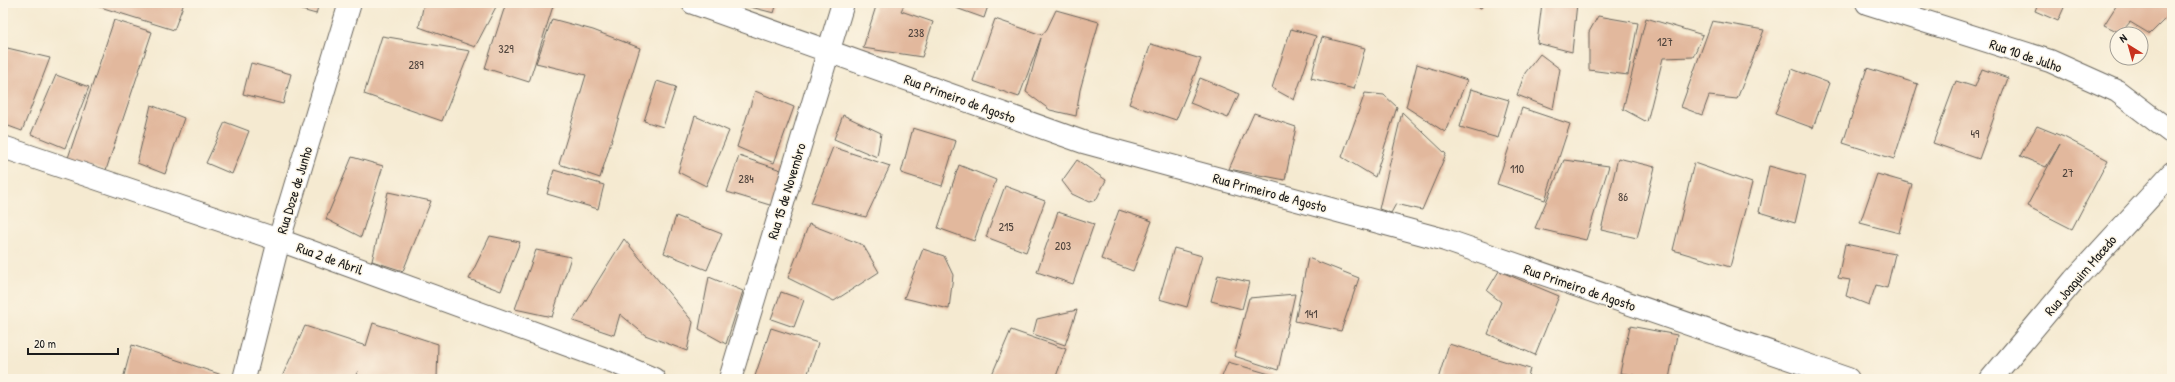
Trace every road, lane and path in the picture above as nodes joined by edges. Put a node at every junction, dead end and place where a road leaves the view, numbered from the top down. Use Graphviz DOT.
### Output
graph roads {
  1 [pos="350,3"];
  2 [pos="693,3"];
  3 [pos="843,3"];
  4 [pos="1867,3"];
  5 [pos="828,52"];
  6 [pos="2172,133"];
  7 [pos="3,147"];
  8 [pos="2172,173"];
  9 [pos="279,240"];
  10 [pos="244,379"];
  11 [pos="654,379"];
  12 [pos="730,379"];
  13 [pos="1848,379"];
  14 [pos="1991,379"];
  1 -- 9 [label="street, Rua Doze de Junho"];
  2 -- 5 [label="street, Rua Primeiro de Agosto"];
  3 -- 5 [label="street, Rua 15 de Novembro"];
  4 -- 6 [label="street, Rua 10 de Julho"];
  5 -- 12 [label="street, Rua 15 de Novembro"];
  5 -- 13 [label="street, Rua Primeiro de Agosto"];
  7 -- 9 [label="street, Rua 2 de Abril"];
  8 -- 14 [label="street, Rua Joaquim Macedo"];
  9 -- 10 [label="street, Rua Doze de Junho"];
  9 -- 11 [label="street, Rua 2 de Abril"];
}
